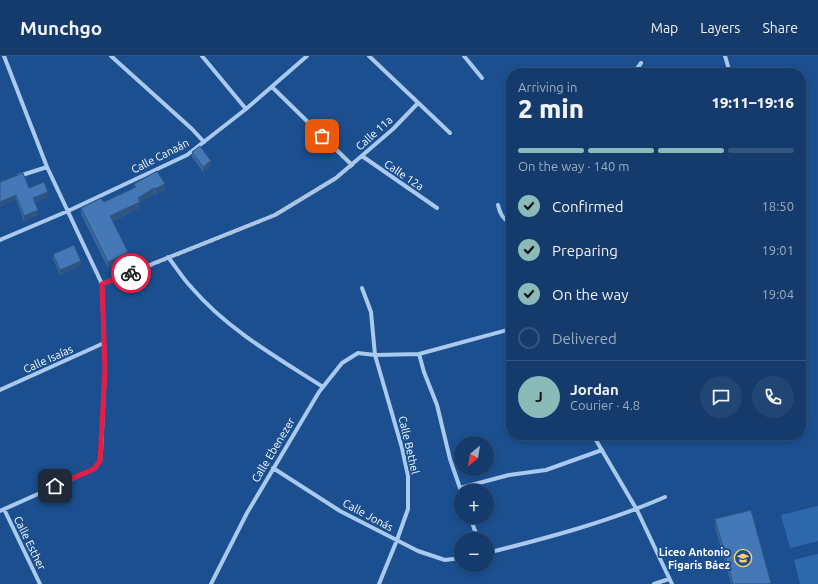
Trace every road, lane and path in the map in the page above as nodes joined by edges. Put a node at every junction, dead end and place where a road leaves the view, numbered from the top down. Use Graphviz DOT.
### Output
graph roads {
  1 [pos="4,56"];
  2 [pos="111,56"];
  3 [pos="202,56"];
  4 [pos="307,56"];
  5 [pos="369,56"];
  6 [pos="464,56"];
  7 [pos="725,56"];
  8 [pos="641,63"];
  9 [pos="638,68"];
  10 [pos="729,68"];
  11 [pos="482,78"];
  12 [pos="272,87"];
  13 [pos="418,103"];
  14 [pos="246,109"];
  15 [pos="450,133"];
  16 [pos="204,142"];
  17 [pos="362,156"];
  18 [pos="352,165"];
  19 [pos="47,167"];
  20 [pos="13,178"];
  21 [pos="498,205"];
  22 [pos="437,208"];
  23 [pos="68,211"];
  24 [pos="506,220"];
  25 [pos="0,240"];
  26 [pos="168,257"];
  27 [pos="102,284"];
  28 [pos="362,288"];
  29 [pos="506,329"];
  30 [pos="104,343"];
  31 [pos="419,354"];
  32 [pos="375,355"];
  33 [pos="324,387"];
  34 [pos="0,390"];
  35 [pos="596,440"];
  36 [pos="602,450"];
  37 [pos="273,468"];
  38 [pos="458,484"];
  39 [pos="478,484"];
  40 [pos="665,497"];
  41 [pos="2,510"];
  42 [pos="636,510"];
  43 [pos="397,540"];
  44 [pos="494,551"];
  45 [pos="454,559"];
  46 [pos="669,579"];
  47 [pos="40,584"];
  48 [pos="211,584"];
  49 [pos="379,584"];
  50 [pos="654,584"];
  51 [pos="672,584"];
  1 -- 19 [label="street"];
  2 -- 16 [label="street"];
  3 -- 14 [label="street"];
  4 -- 12 [label="street, Calle Canaán"];
  5 -- 13 [label="street"];
  6 -- 11 [label="street"];
  7 -- 10 [label="street"];
  8 -- 9 [label="street"];
  12 -- 14 [label="street, Calle Canaán"];
  12 -- 18 [label="street"];
  13 -- 15 [label="street"];
  13 -- 17 [label="street, Calle 11a"];
  14 -- 16 [label="street, Calle Canaán"];
  16 -- 23 [label="street, Calle Canaán"];
  17 -- 18 [label="street, Calle 11a"];
  17 -- 22 [label="street, Calle 12a"];
  18 -- 26 [label="street, Calle 11a"];
  19 -- 20 [label="street"];
  19 -- 23 [label="street"];
  21 -- 24 [label="street"];
  23 -- 25 [label="street, Calle Canaán"];
  23 -- 27 [label="street"];
  26 -- 27 [label="street, Calle 11a"];
  26 -- 33 [label="street"];
  27 -- 30 [label="street"];
  28 -- 32 [label="street, Calle Bethel"];
  29 -- 31 [label="street, Calle Ebenezer"];
  30 -- 34 [label="street, Calle Isaías"];
  30 -- 41 [label="street"];
  31 -- 32 [label="street, Calle Ebenezer"];
  31 -- 38 [label="street"];
  32 -- 33 [label="street, Calle Ebenezer"];
  32 -- 43 [label="street, Calle Bethel"];
  33 -- 37 [label="street, Calle Ebenezer"];
  35 -- 36 [label="street"];
  36 -- 39 [label="street"];
  36 -- 42 [label="street"];
  37 -- 43 [label="street, Calle Jonás"];
  37 -- 48 [label="street, Calle Ebenezer"];
  40 -- 42 [label="street"];
  41 -- 47 [label="street, Calle Esther"];
  42 -- 44 [label="street"];
  42 -- 46 [label="street"];
  43 -- 45 [label="street, Calle Jonás"];
  43 -- 49 [label="street, Calle Bethel"];
  46 -- 50 [label="street"];
  46 -- 51 [label="street"];
}
